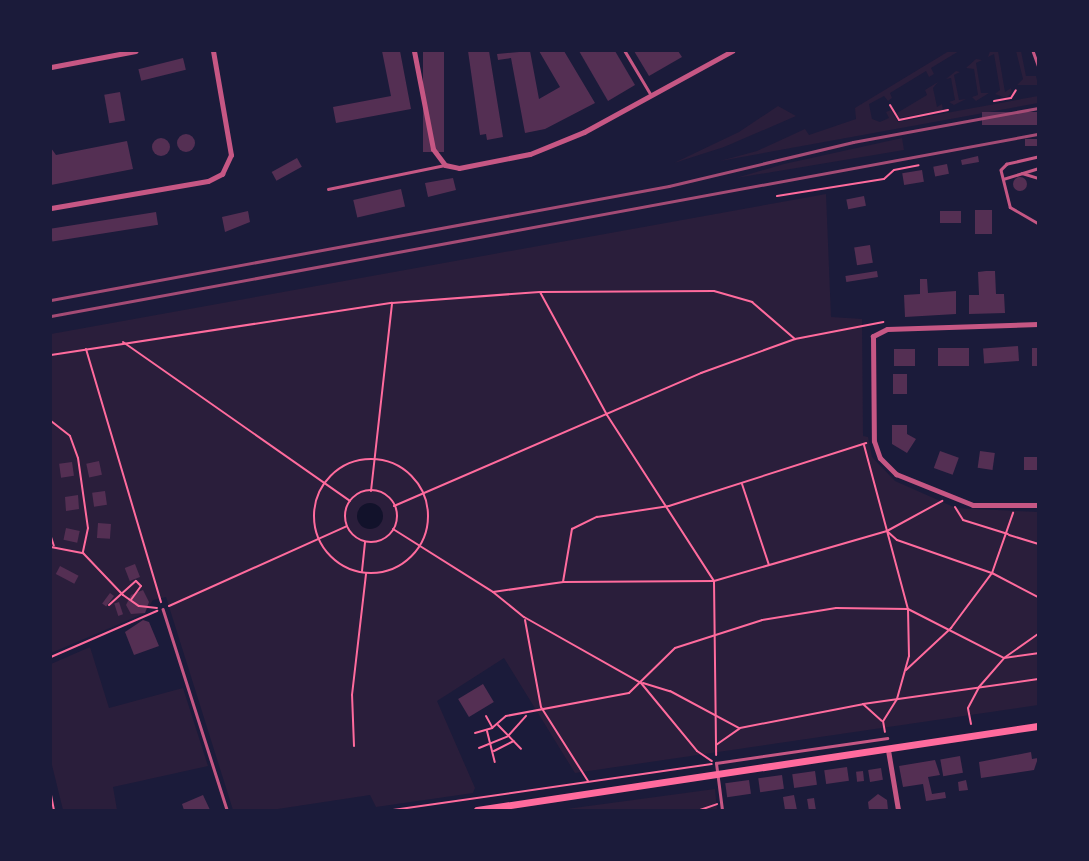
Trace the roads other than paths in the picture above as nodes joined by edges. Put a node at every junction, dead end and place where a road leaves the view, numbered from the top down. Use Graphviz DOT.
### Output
graph roads {
  1 [pos="136,51"];
  2 [pos="213,51"];
  3 [pos="414,51"];
  4 [pos="625,51"];
  5 [pos="732,51"];
  6 [pos="1033,51"];
  7 [pos="1038,65"];
  8 [pos="51,67"];
  9 [pos="652,97"];
  10 [pos="1038,157"];
  11 [pos="445,165"];
  12 [pos="1038,168"];
  13 [pos="1019,172"];
  14 [pos="1038,178"];
  15 [pos="1003,179"];
  16 [pos="328,189"];
  17 [pos="51,208"];
  18 [pos="1038,223"];
  19 [pos="1038,324"];
  20 [pos="1038,505"];
  21 [pos="163,609"];
  22 [pos="1038,726"];
  23 [pos="887,738"];
  24 [pos="888,750"];
  25 [pos="718,775"];
  26 [pos="227,810"];
  27 [pos="477,810"];
  28 [pos="722,810"];
  29 [pos="898,810"];
  1 -- 8 [label="street"];
  2 -- 17 [label="street"];
  3 -- 11 [label="street"];
  4 -- 9 [label="lane"];
  5 -- 9 [label="street"];
  6 -- 7 [label="lane"];
  9 -- 11 [label="street"];
  10 -- 15 [label="lane"];
  11 -- 16 [label="lane"];
  12 -- 13 [label="lane"];
  13 -- 14 [label="lane"];
  13 -- 15 [label="lane"];
  15 -- 18 [label="lane"];
  19 -- 20 [label="street"];
  21 -- 26 [label="lane"];
  22 -- 24 [label="main road"];
  23 -- 25 [label="lane"];
  24 -- 25 [label="main road"];
  24 -- 29 [label="street"];
  25 -- 27 [label="main road"];
  25 -- 28 [label="lane"];
}
